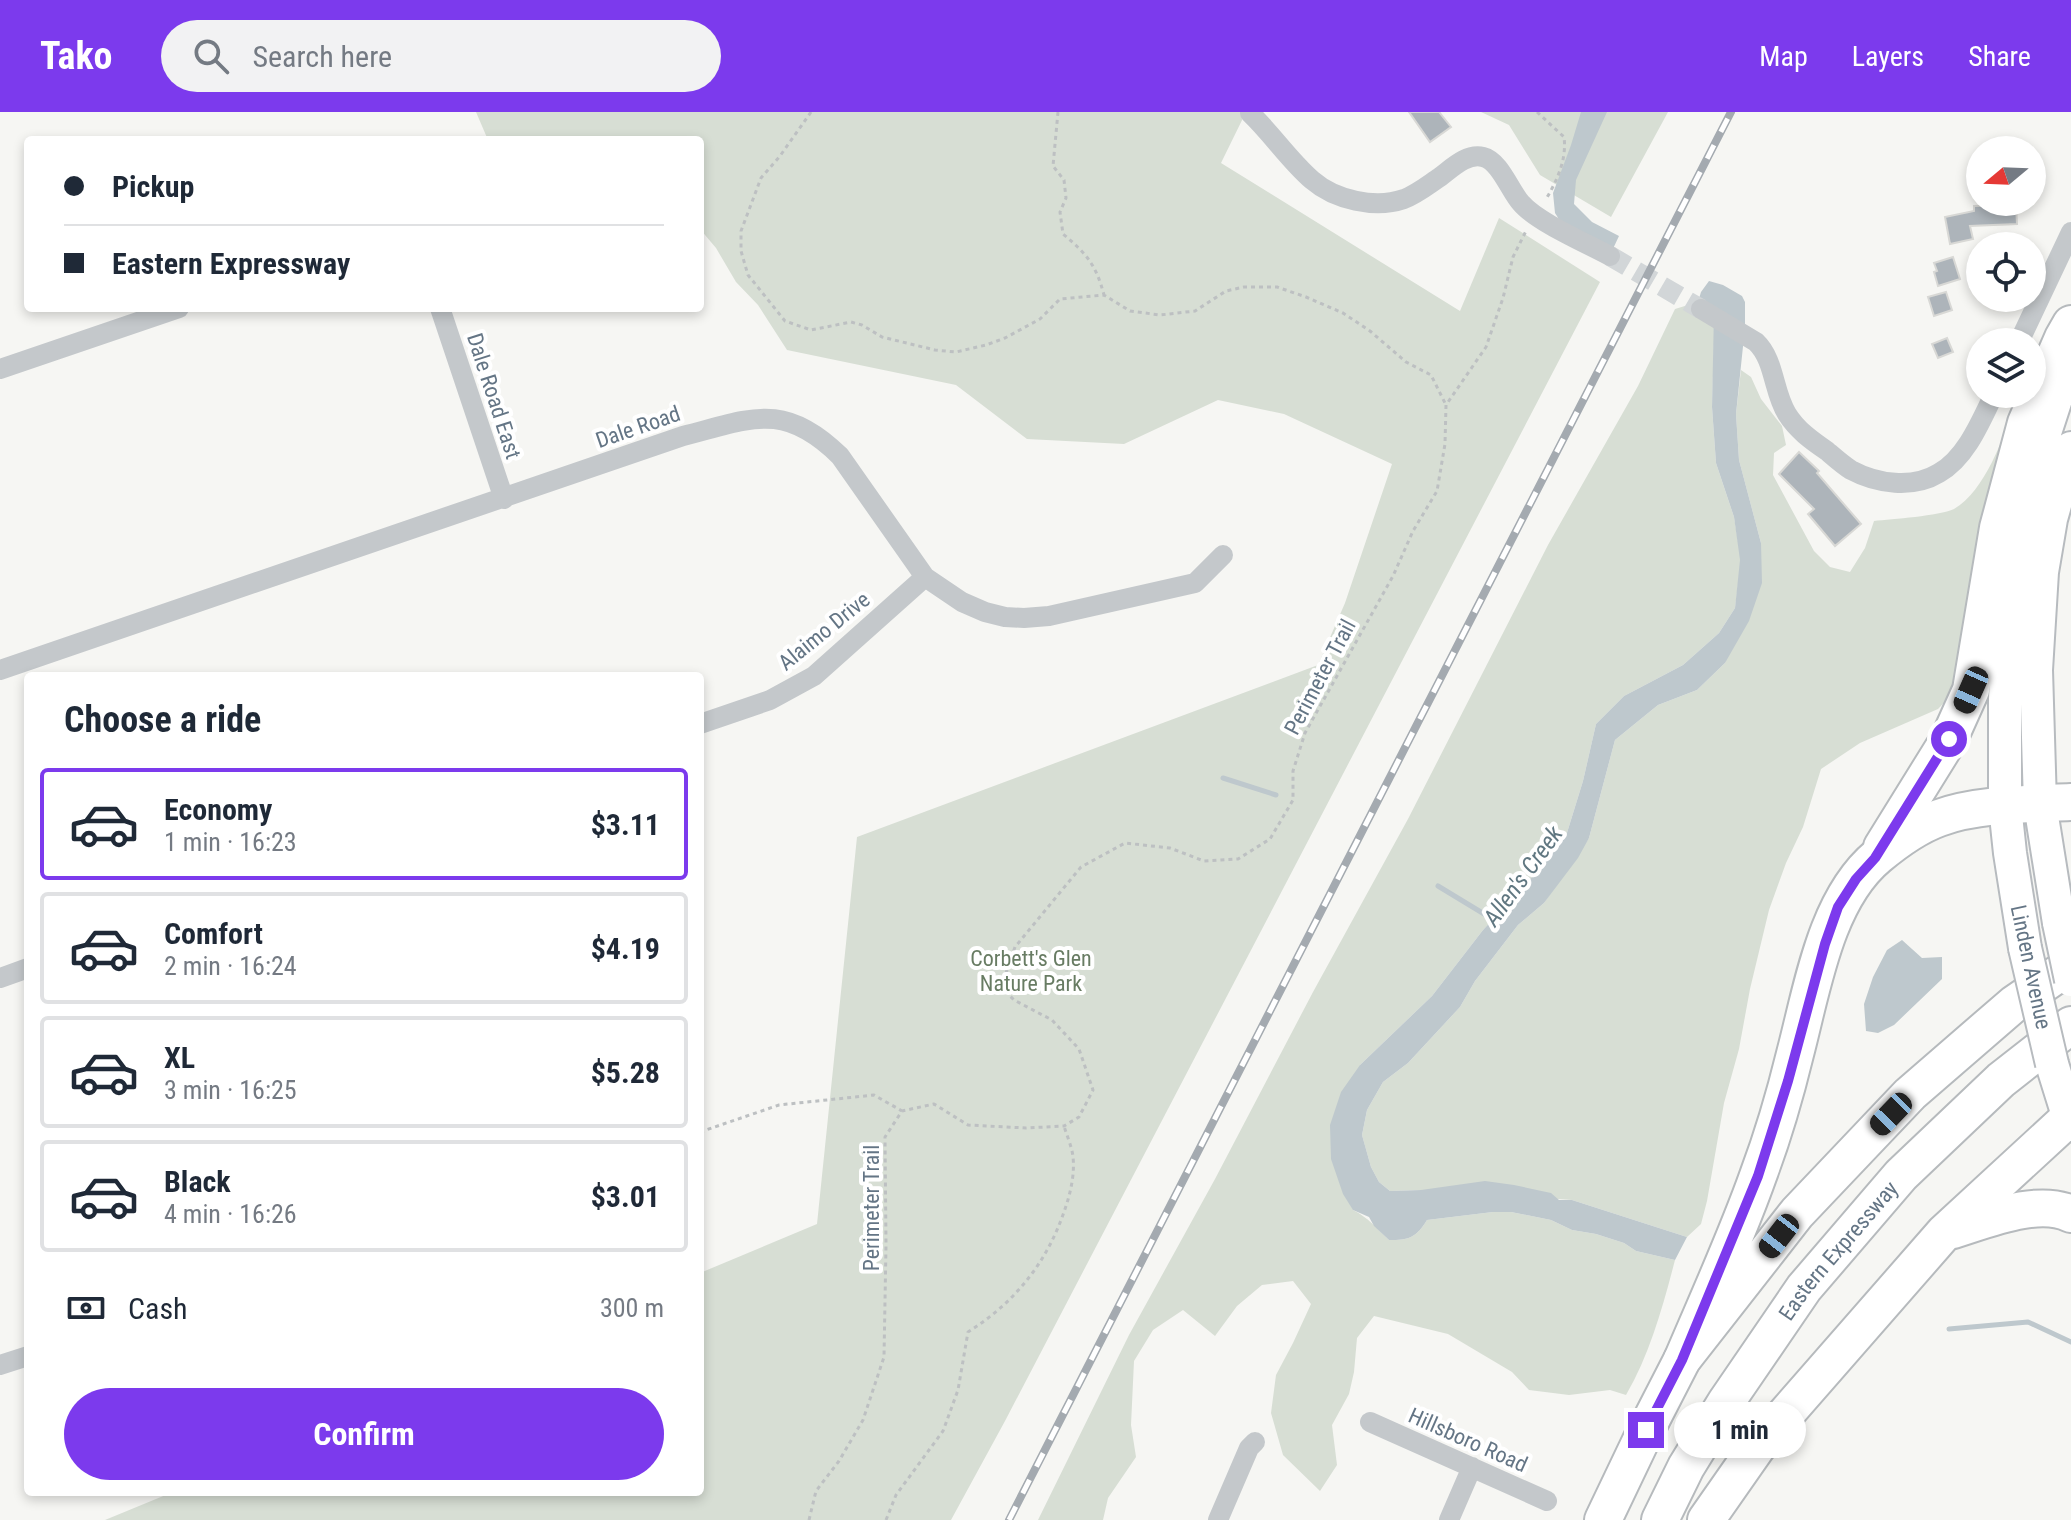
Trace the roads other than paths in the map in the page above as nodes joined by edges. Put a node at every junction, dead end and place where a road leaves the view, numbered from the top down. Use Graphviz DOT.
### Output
graph roads {
  1 [pos="1250,113"];
  2 [pos="2071,232"];
  3 [pos="1610,256"];
  4 [pos="167,312"];
  5 [pos="441,312"];
  6 [pos="1706,312"];
  7 [pos="2071,324"];
  8 [pos="2026,328"];
  9 [pos="2071,365"];
  10 [pos="0,369"];
  11 [pos="1987,408"];
  12 [pos="2071,448"];
  13 [pos="504,499"];
  14 [pos="1223,555"];
  15 [pos="925,577"];
  16 [pos="0,670"];
  17 [pos="704,723"];
  18 [pos="2039,804"];
  19 [pos="1875,858"];
  20 [pos="2071,965"];
  21 [pos="24,969"];
  22 [pos="0,978"];
  23 [pos="2071,980"];
  24 [pos="2071,1025"];
  25 [pos="2070,1120"];
  26 [pos="2071,1214"];
  27 [pos="1944,1233"];
  28 [pos="24,1357"];
  29 [pos="1682,1360"];
  30 [pos="0,1365"];
  31 [pos="1370,1422"];
  32 [pos="1255,1442"];
  33 [pos="1472,1467"];
  34 [pos="1547,1501"];
  35 [pos="1218,1520"];
  36 [pos="1449,1520"];
  37 [pos="1603,1520"];
  38 [pos="1660,1520"];
  39 [pos="1706,1520"];
  1 -- 3 [label="street"];
  2 -- 8 [label="street"];
  4 -- 10 [label="street"];
  5 -- 13 [label="street, Dale Road East"];
  6 -- 11 [label="street"];
  7 -- 19 [label="highway"];
  9 -- 18 [label="main road"];
  12 -- 18 [label="main road"];
  13 -- 15 [label="street, Dale Road"];
  13 -- 16 [label="street, Dale Road"];
  14 -- 15 [label="street, Dale Road"];
  15 -- 17 [label="street, Alaimo Drive"];
  18 -- 19 [label="highway"];
  18 -- 23 [label="main road, Linden Avenue, bridge"];
  18 -- 25 [label="main road, Linden Avenue, bridge"];
  19 -- 29 [label="highway"];
  20 -- 29 [label="highway"];
  21 -- 22 [label="street"];
  24 -- 38 [label="highway, Eastern Expressway"];
  25 -- 27 [label="highway"];
  26 -- 27 [label="highway"];
  27 -- 39 [label="highway"];
  28 -- 30 [label="street"];
  29 -- 37 [label="highway"];
  31 -- 33 [label="street, Hillsboro Road"];
  32 -- 35 [label="street"];
  33 -- 34 [label="street, Hillsboro Road"];
  33 -- 36 [label="street"];
}
